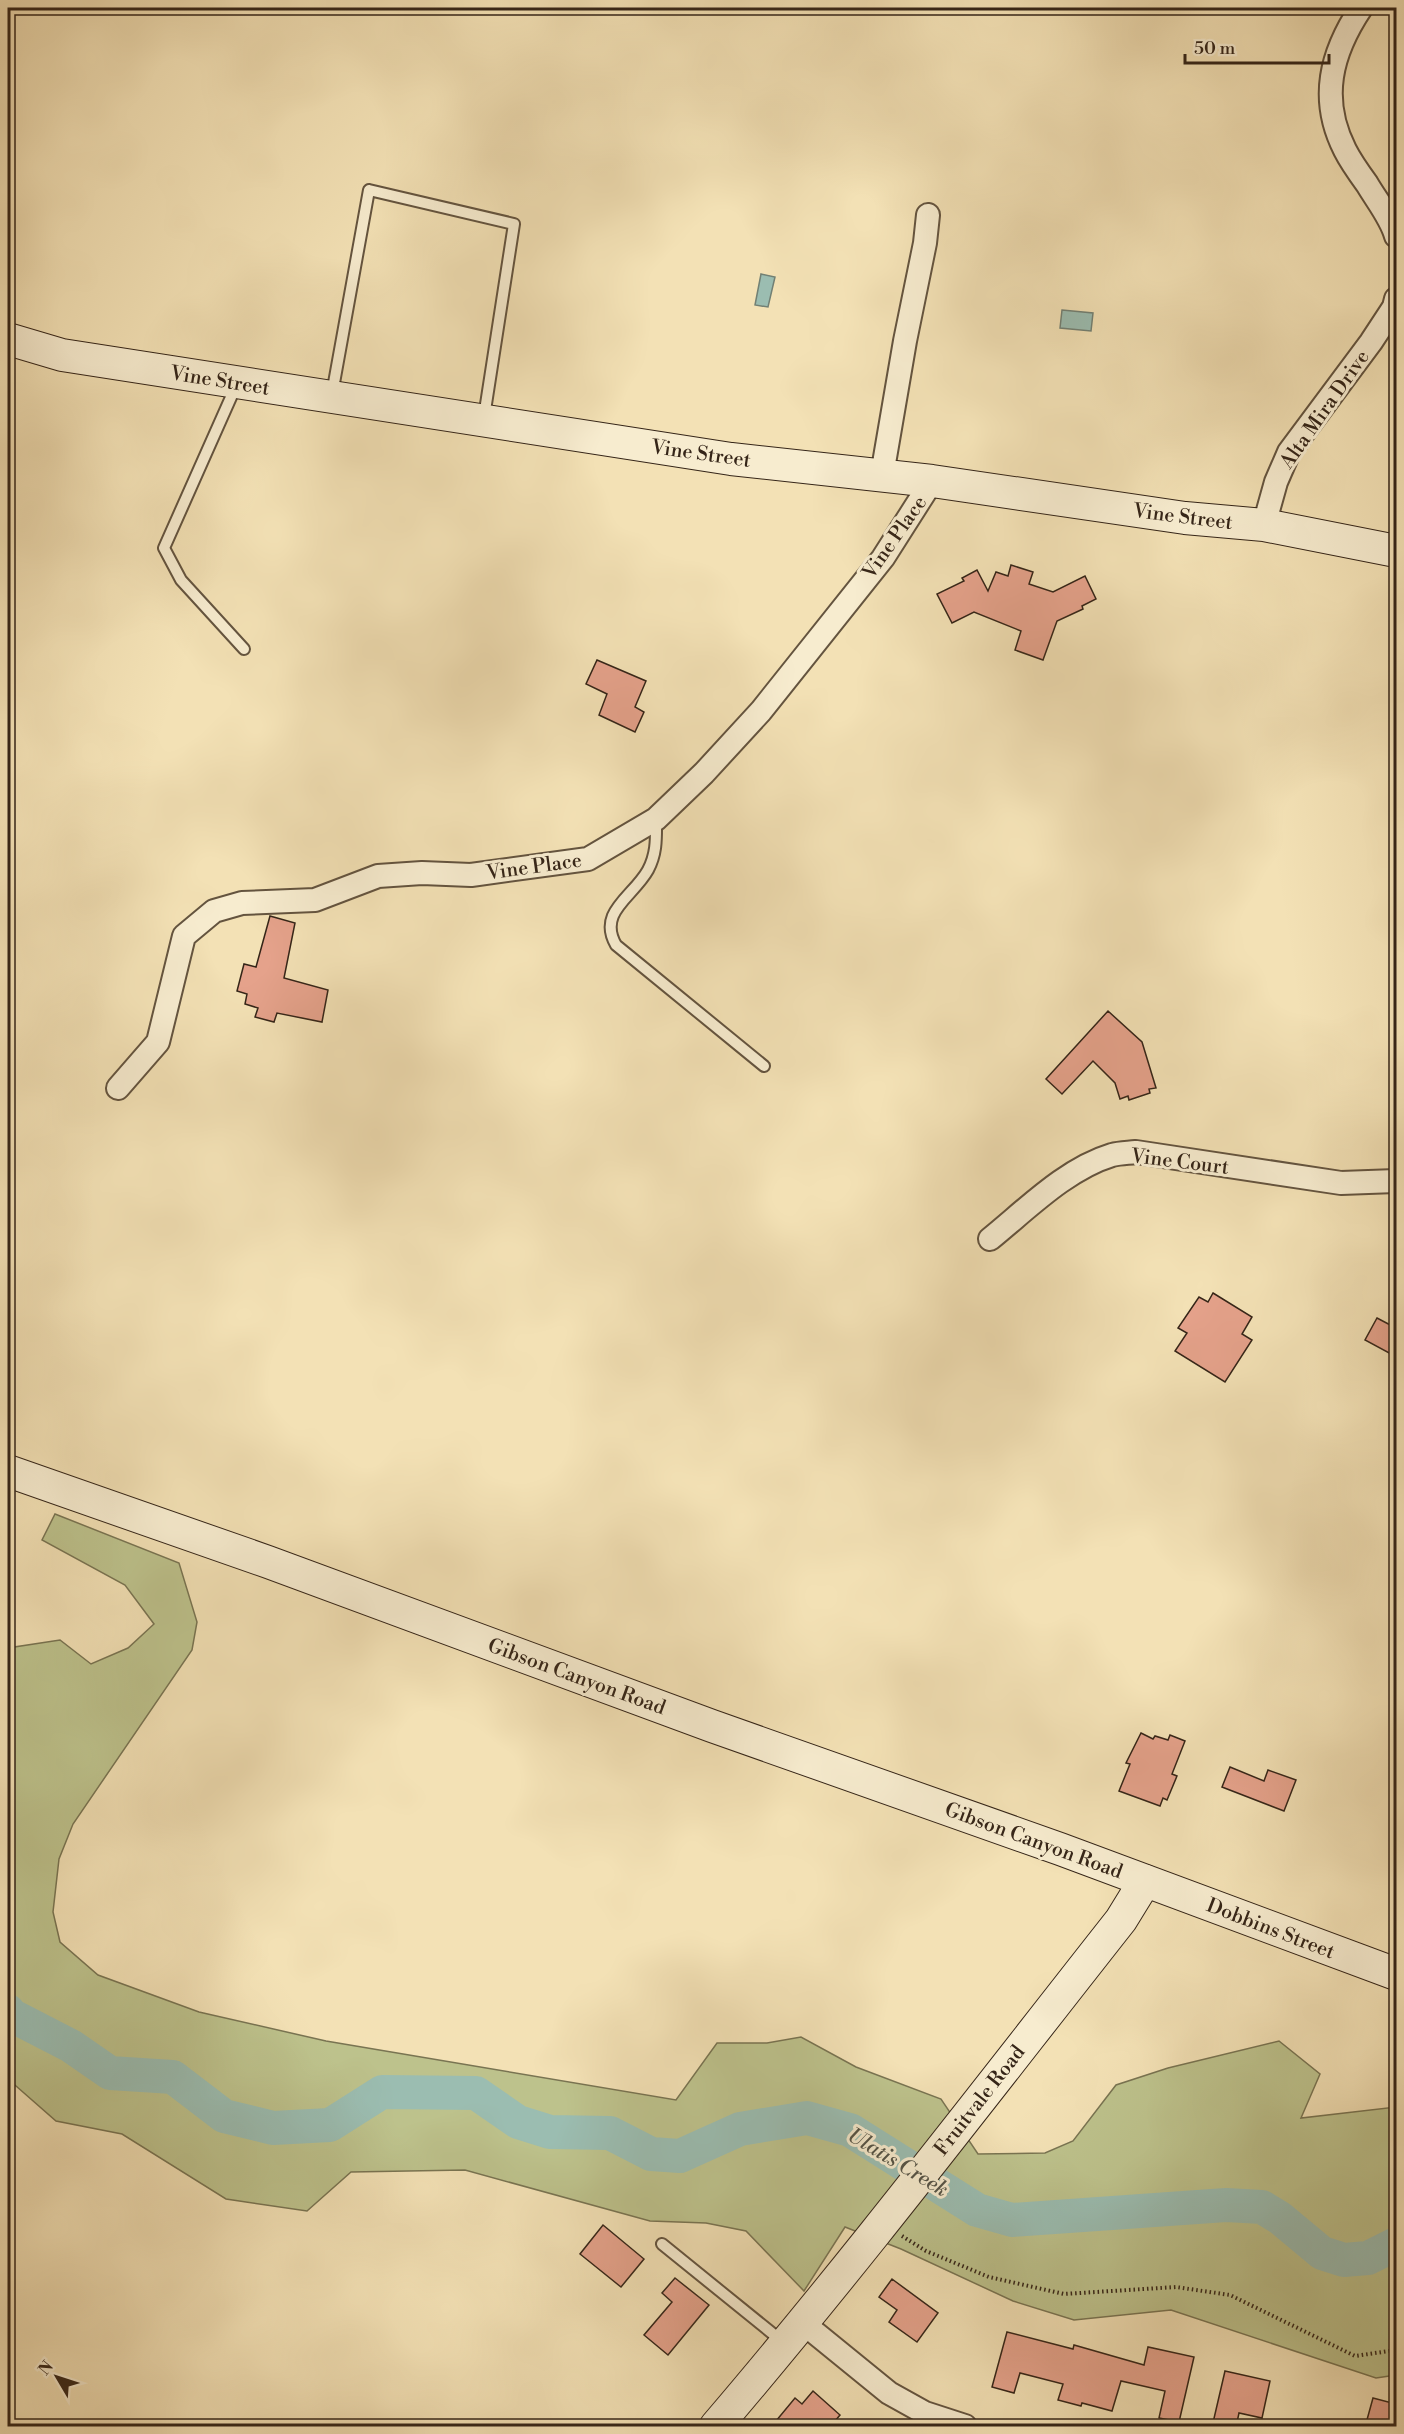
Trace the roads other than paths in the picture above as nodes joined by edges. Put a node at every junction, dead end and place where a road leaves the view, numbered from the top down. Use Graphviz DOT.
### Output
graph roads {
  1 [pos="1361,8"];
  2 [pos="928,215"];
  3 [pos="1396,236"];
  4 [pos="1396,299"];
  5 [pos="8,339"];
  6 [pos="237,383"];
  7 [pos="331,397"];
  8 [pos="483,420"];
  9 [pos="882,475"];
  10 [pos="932,481"];
  11 [pos="1264,525"];
  12 [pos="1396,551"];
  13 [pos="244,649"];
  14 [pos="656,819"];
  15 [pos="764,1066"];
  16 [pos="118,1088"];
  17 [pos="1396,1181"];
  18 [pos="990,1239"];
  19 [pos="8,1471"];
  20 [pos="1145,1881"];
  21 [pos="1396,1974"];
  22 [pos="662,2244"];
  23 [pos="794,2334"];
  24 [pos="716,2427"];
  25 [pos="965,2427"];
  1 -- 3 [label="street"];
  2 -- 9 [label="street"];
  4 -- 11 [label="street, Alta Mira Drive"];
  5 -- 6 [label="street, Vine Street"];
  6 -- 7 [label="street, Vine Street"];
  6 -- 13 [label="lane"];
  7 -- 8 [label="street, Vine Street"];
  7 -- 8 [label="lane"];
  8 -- 9 [label="street, Vine Street"];
  9 -- 10 [label="street, Vine Street"];
  10 -- 11 [label="street, Vine Street"];
  10 -- 14 [label="street, Vine Place"];
  11 -- 12 [label="street, Vine Street"];
  14 -- 15 [label="lane"];
  14 -- 16 [label="street, Vine Place"];
  17 -- 18 [label="street, Vine Court"];
  19 -- 20 [label="street, Gibson Canyon Road"];
  20 -- 21 [label="street, Dobbins Street"];
  20 -- 23 [label="street, Fruitvale Road"];
  22 -- 23 [label="lane"];
  23 -- 24 [label="street, Fruitvale Road"];
  23 -- 25 [label="street"];
}
